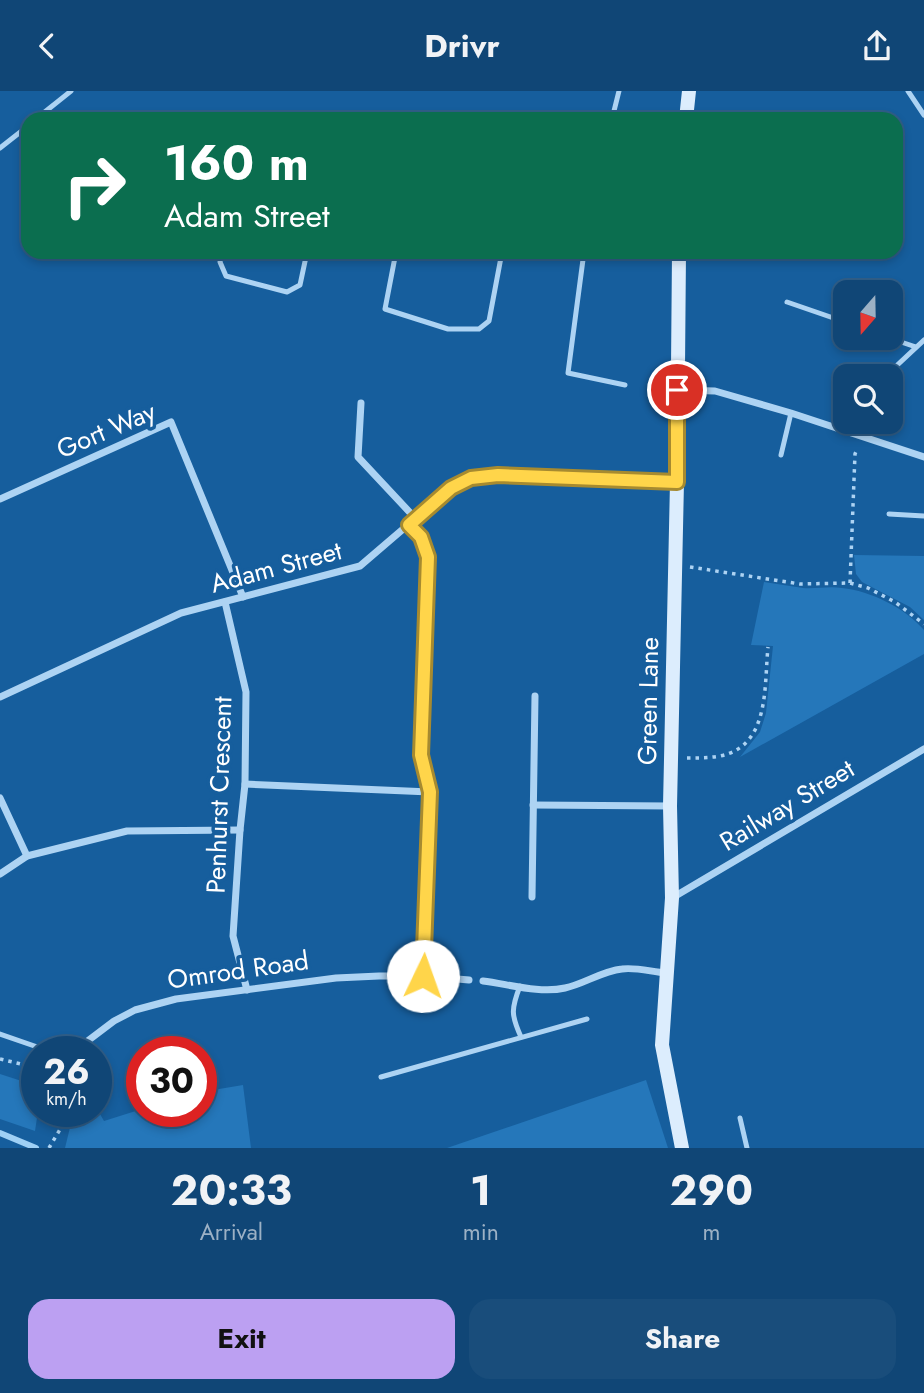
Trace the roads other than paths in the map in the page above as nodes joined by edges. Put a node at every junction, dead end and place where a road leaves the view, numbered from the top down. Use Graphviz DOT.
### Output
graph roads {
  1 [pos="71,91"];
  2 [pos="619,91"];
  3 [pos="689,91"];
  4 [pos="908,91"];
  5 [pos="45,112"];
  6 [pos="614,112"];
  7 [pos="687,112"];
  8 [pos="924,115"];
  9 [pos="21,131"];
  10 [pos="0,148"];
  11 [pos="221,259"];
  12 [pos="306,259"];
  13 [pos="395,259"];
  14 [pos="501,259"];
  15 [pos="583,259"];
  16 [pos="679,259"];
  17 [pos="788,302"];
  18 [pos="833,318"];
  19 [pos="924,340"];
  20 [pos="903,343"];
  21 [pos="916,347"];
  22 [pos="898,364"];
  23 [pos="625,386"];
  24 [pos="677,390"];
  25 [pos="360,403"];
  26 [pos="791,413"];
  27 [pos="863,436"];
  28 [pos="781,455"];
  29 [pos="924,457"];
  30 [pos="677,482"];
  31 [pos="0,499"];
  32 [pos="889,514"];
  33 [pos="924,516"];
  34 [pos="416,519"];
  35 [pos="409,525"];
  36 [pos="243,597"];
  37 [pos="225,602"];
  38 [pos="535,696"];
  39 [pos="0,697"];
  40 [pos="924,749"];
  41 [pos="244,784"];
  42 [pos="430,792"];
  43 [pos="0,798"];
  44 [pos="533,805"];
  45 [pos="670,806"];
  46 [pos="240,830"];
  47 [pos="27,856"];
  48 [pos="0,874"];
  49 [pos="533,897"];
  50 [pos="672,898"];
  51 [pos="667,973"];
  52 [pos="423,976"];
  53 [pos="469,980"];
  54 [pos="483,981"];
  55 [pos="520,986"];
  56 [pos="247,990"];
  57 [pos="587,1019"];
  58 [pos="0,1034"];
  59 [pos="94,1036"];
  60 [pos="521,1037"];
  61 [pos="21,1041"];
  62 [pos="381,1077"];
  63 [pos="740,1118"];
  64 [pos="682,1148"];
  65 [pos="747,1148"];
  1 -- 5 [label="lane"];
  2 -- 6 [label="lane"];
  3 -- 7 [label="street"];
  4 -- 8 [label="lane"];
  9 -- 10 [label="lane"];
  11 -- 12 [label="lane"];
  13 -- 14 [label="lane"];
  15 -- 23 [label="lane"];
  16 -- 24 [label="street, Green Lane"];
  17 -- 18 [label="lane"];
  19 -- 21 [label="lane"];
  20 -- 21 [label="lane"];
  21 -- 22 [label="lane"];
  24 -- 26 [label="street"];
  24 -- 30 [label="street, Green Lane"];
  25 -- 34 [label="street"];
  26 -- 27 [label="street"];
  26 -- 28 [label="lane"];
  27 -- 29 [label="street"];
  30 -- 34 [label="street, Adam Street"];
  30 -- 45 [label="street, Green Lane"];
  31 -- 36 [label="street, Gort Way"];
  32 -- 33 [label="lane"];
  34 -- 35 [label="street, Adam Street"];
  35 -- 36 [label="street, Adam Street"];
  35 -- 42 [label="street"];
  36 -- 37 [label="street, Adam Street"];
  37 -- 39 [label="street, Adam Street"];
  37 -- 41 [label="street, Penhurst Crescent"];
  38 -- 44 [label="street"];
  40 -- 50 [label="street, Railway Street"];
  41 -- 42 [label="street"];
  41 -- 46 [label="street, Penhurst Crescent"];
  42 -- 52 [label="street"];
  43 -- 47 [label="street"];
  44 -- 45 [label="street"];
  44 -- 49 [label="street"];
  45 -- 50 [label="street, Green Lane"];
  46 -- 47 [label="street"];
  46 -- 56 [label="street, Penhurst Crescent"];
  47 -- 48 [label="street"];
  50 -- 51 [label="street, Green Lane"];
  51 -- 55 [label="street"];
  51 -- 64 [label="street, Green Lane"];
  52 -- 53 [label="street, Omrod Road"];
  52 -- 56 [label="street, Omrod Road"];
  54 -- 55 [label="street"];
  55 -- 60 [label="lane"];
  56 -- 59 [label="street, Omrod Road"];
  57 -- 60 [label="lane"];
  58 -- 61 [label="lane"];
  60 -- 62 [label="lane"];
  63 -- 65 [label="lane"];
}
